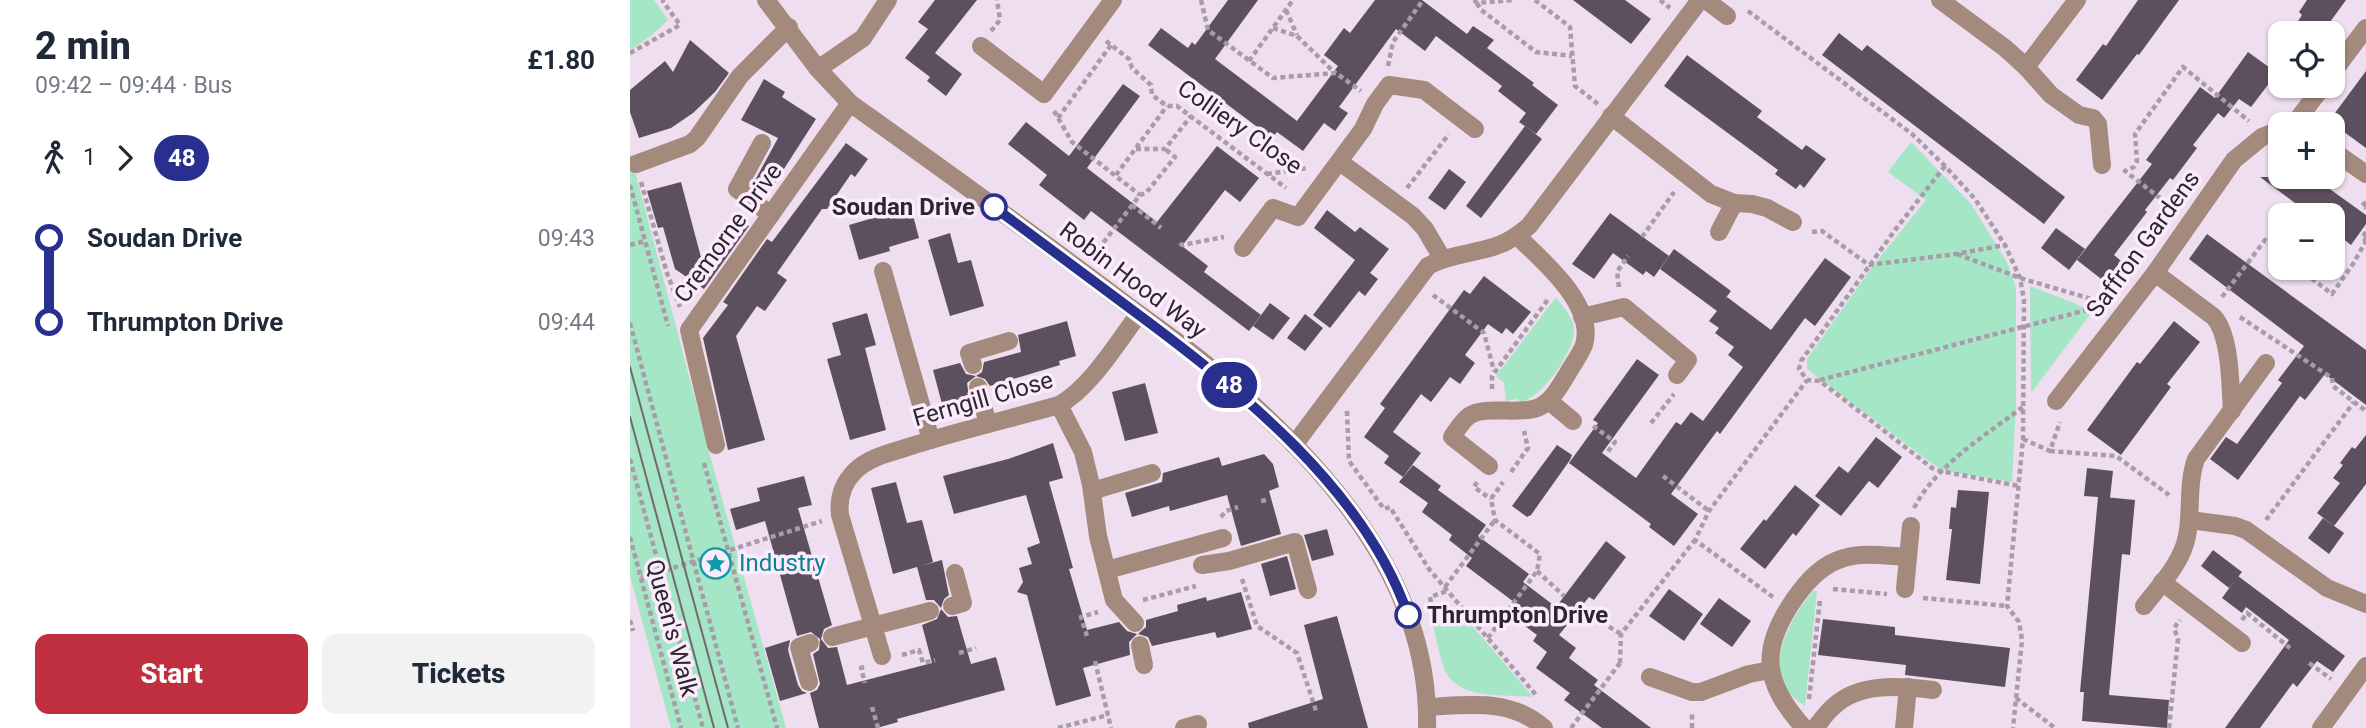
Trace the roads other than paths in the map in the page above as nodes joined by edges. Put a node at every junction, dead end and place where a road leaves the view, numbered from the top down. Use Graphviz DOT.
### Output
graph roads {
  1 [pos="766,0"];
  2 [pos="888,0"];
  3 [pos="1113,0"];
  4 [pos="1700,0"];
  5 [pos="1706,0"];
  6 [pos="1940,0"];
  7 [pos="2077,0"];
  8 [pos="1735,11"];
  9 [pos="789,27"];
  10 [pos="2366,28"];
  11 [pos="981,46"];
  12 [pos="2345,56"];
  13 [pos="2026,67"];
  14 [pos="818,69"];
  15 [pos="2314,98"];
  16 [pos="850,103"];
  17 [pos="2303,112"];
  18 [pos="1611,116"];
  19 [pos="1468,123"];
  20 [pos="2268,135"];
  21 [pos="762,144"];
  22 [pos="2345,160"];
  23 [pos="1340,162"];
  24 [pos="636,164"];
  25 [pos="2102,165"];
  26 [pos="2366,174"];
  27 [pos="1734,204"];
  28 [pos="771,215"];
  29 [pos="1793,222"];
  30 [pos="1720,232"];
  31 [pos="1517,236"];
  32 [pos="1242,248"];
  33 [pos="1441,258"];
  34 [pos="883,271"];
  35 [pos="2155,273"];
  36 [pos="1139,314"];
  37 [pos="1582,317"];
  38 [pos="1009,341"];
  39 [pos="2266,363"];
  40 [pos="973,365"];
  41 [pos="1677,375"];
  42 [pos="978,387"];
  43 [pos="1549,401"];
  44 [pos="2056,401"];
  45 [pos="1059,405"];
  46 [pos="2232,411"];
  47 [pos="1573,421"];
  48 [pos="988,424"];
  49 [pos="931,440"];
  50 [pos="716,445"];
  51 [pos="1294,445"];
  52 [pos="1489,466"];
  53 [pos="1152,473"];
  54 [pos="1092,491"];
  55 [pos="2189,515"];
  56 [pos="1911,526"];
  57 [pos="1223,538"];
  58 [pos="1197,543"];
  59 [pos="1908,557"];
  60 [pos="1202,565"];
  61 [pos="1107,570"];
  62 [pos="954,573"];
  63 [pos="1219,580"];
  64 [pos="2162,582"];
  65 [pos="1905,589"];
  66 [pos="1308,590"];
  67 [pos="2363,596"];
  68 [pos="952,606"];
  69 [pos="2144,606"];
  70 [pos="930,611"];
  71 [pos="1135,623"];
  72 [pos="873,625"];
  73 [pos="832,638"];
  74 [pos="810,643"];
  75 [pos="2242,643"];
  76 [pos="1140,645"];
  77 [pos="889,656"];
  78 [pos="1144,665"];
  79 [pos="2366,666"];
  80 [pos="1771,670"];
  81 [pos="1650,677"];
  82 [pos="809,682"];
  83 [pos="1908,687"];
  84 [pos="1933,690"];
  85 [pos="1427,707"];
  86 [pos="1426,728"];
  87 [pos="1544,728"];
  88 [pos="1804,728"];
  89 [pos="1815,728"];
  90 [pos="1904,728"];
  91 [pos="2321,728"];
  1 -- 9 [label="street, Robin Hood Way"];
  2 -- 14 [label="street"];
  3 -- 11 [label="street"];
  4 -- 18 [label="street"];
  5 -- 8 [label="street"];
  6 -- 13 [label="street"];
  7 -- 13 [label="street"];
  9 -- 14 [label="street, Robin Hood Way"];
  9 -- 24 [label="street"];
  10 -- 12 [label="street"];
  13 -- 25 [label="street"];
  14 -- 16 [label="street, Robin Hood Way"];
  15 -- 17 [label="street"];
  16 -- 28 [label="street, Cremorne Drive"];
  16 -- 36 [label="street, Robin Hood Way"];
  18 -- 27 [label="street"];
  18 -- 31 [label="street"];
  19 -- 23 [label="street"];
  20 -- 35 [label="street, Saffron Gardens"];
  21 -- 28 [label="street"];
  22 -- 26 [label="street"];
  23 -- 32 [label="street"];
  23 -- 33 [label="street"];
  27 -- 29 [label="street"];
  27 -- 30 [label="street"];
  28 -- 50 [label="street, Cremorne Drive"];
  31 -- 33 [label="street"];
  31 -- 37 [label="street"];
  33 -- 51 [label="street"];
  34 -- 49 [label="street"];
  35 -- 44 [label="street, Saffron Gardens"];
  35 -- 46 [label="street"];
  36 -- 45 [label="street, Ferngill Close"];
  36 -- 51 [label="street, Robin Hood Way"];
  37 -- 41 [label="street"];
  37 -- 43 [label="street"];
  38 -- 40 [label="street"];
  39 -- 46 [label="street"];
  42 -- 48 [label="street"];
  43 -- 47 [label="street"];
  43 -- 52 [label="street"];
  45 -- 48 [label="street, Ferngill Close"];
  45 -- 54 [label="street"];
  46 -- 55 [label="street"];
  48 -- 49 [label="street, Ferngill Close"];
  49 -- 72 [label="street, Ferngill Close"];
  51 -- 85 [label="street, Robin Hood Way"];
  53 -- 54 [label="street"];
  54 -- 61 [label="street"];
  55 -- 64 [label="street"];
  55 -- 67 [label="street"];
  56 -- 59 [label="street"];
  57 -- 58 [label="street"];
  58 -- 60 [label="street"];
  58 -- 61 [label="street"];
  59 -- 65 [label="street"];
  59 -- 80 [label="street"];
  60 -- 63 [label="street"];
  60 -- 66 [label="street"];
  61 -- 71 [label="street"];
  62 -- 68 [label="street"];
  64 -- 69 [label="street"];
  64 -- 75 [label="street"];
  70 -- 72 [label="street"];
  72 -- 73 [label="street"];
  72 -- 77 [label="street, Ferngill Close"];
  74 -- 82 [label="street"];
  76 -- 78 [label="street"];
  79 -- 91 [label="street"];
  80 -- 81 [label="street"];
  80 -- 88 [label="street"];
  83 -- 84 [label="street"];
  83 -- 89 [label="street"];
  83 -- 90 [label="street"];
  85 -- 86 [label="street, Robin Hood Way"];
  85 -- 87 [label="street"];
}
